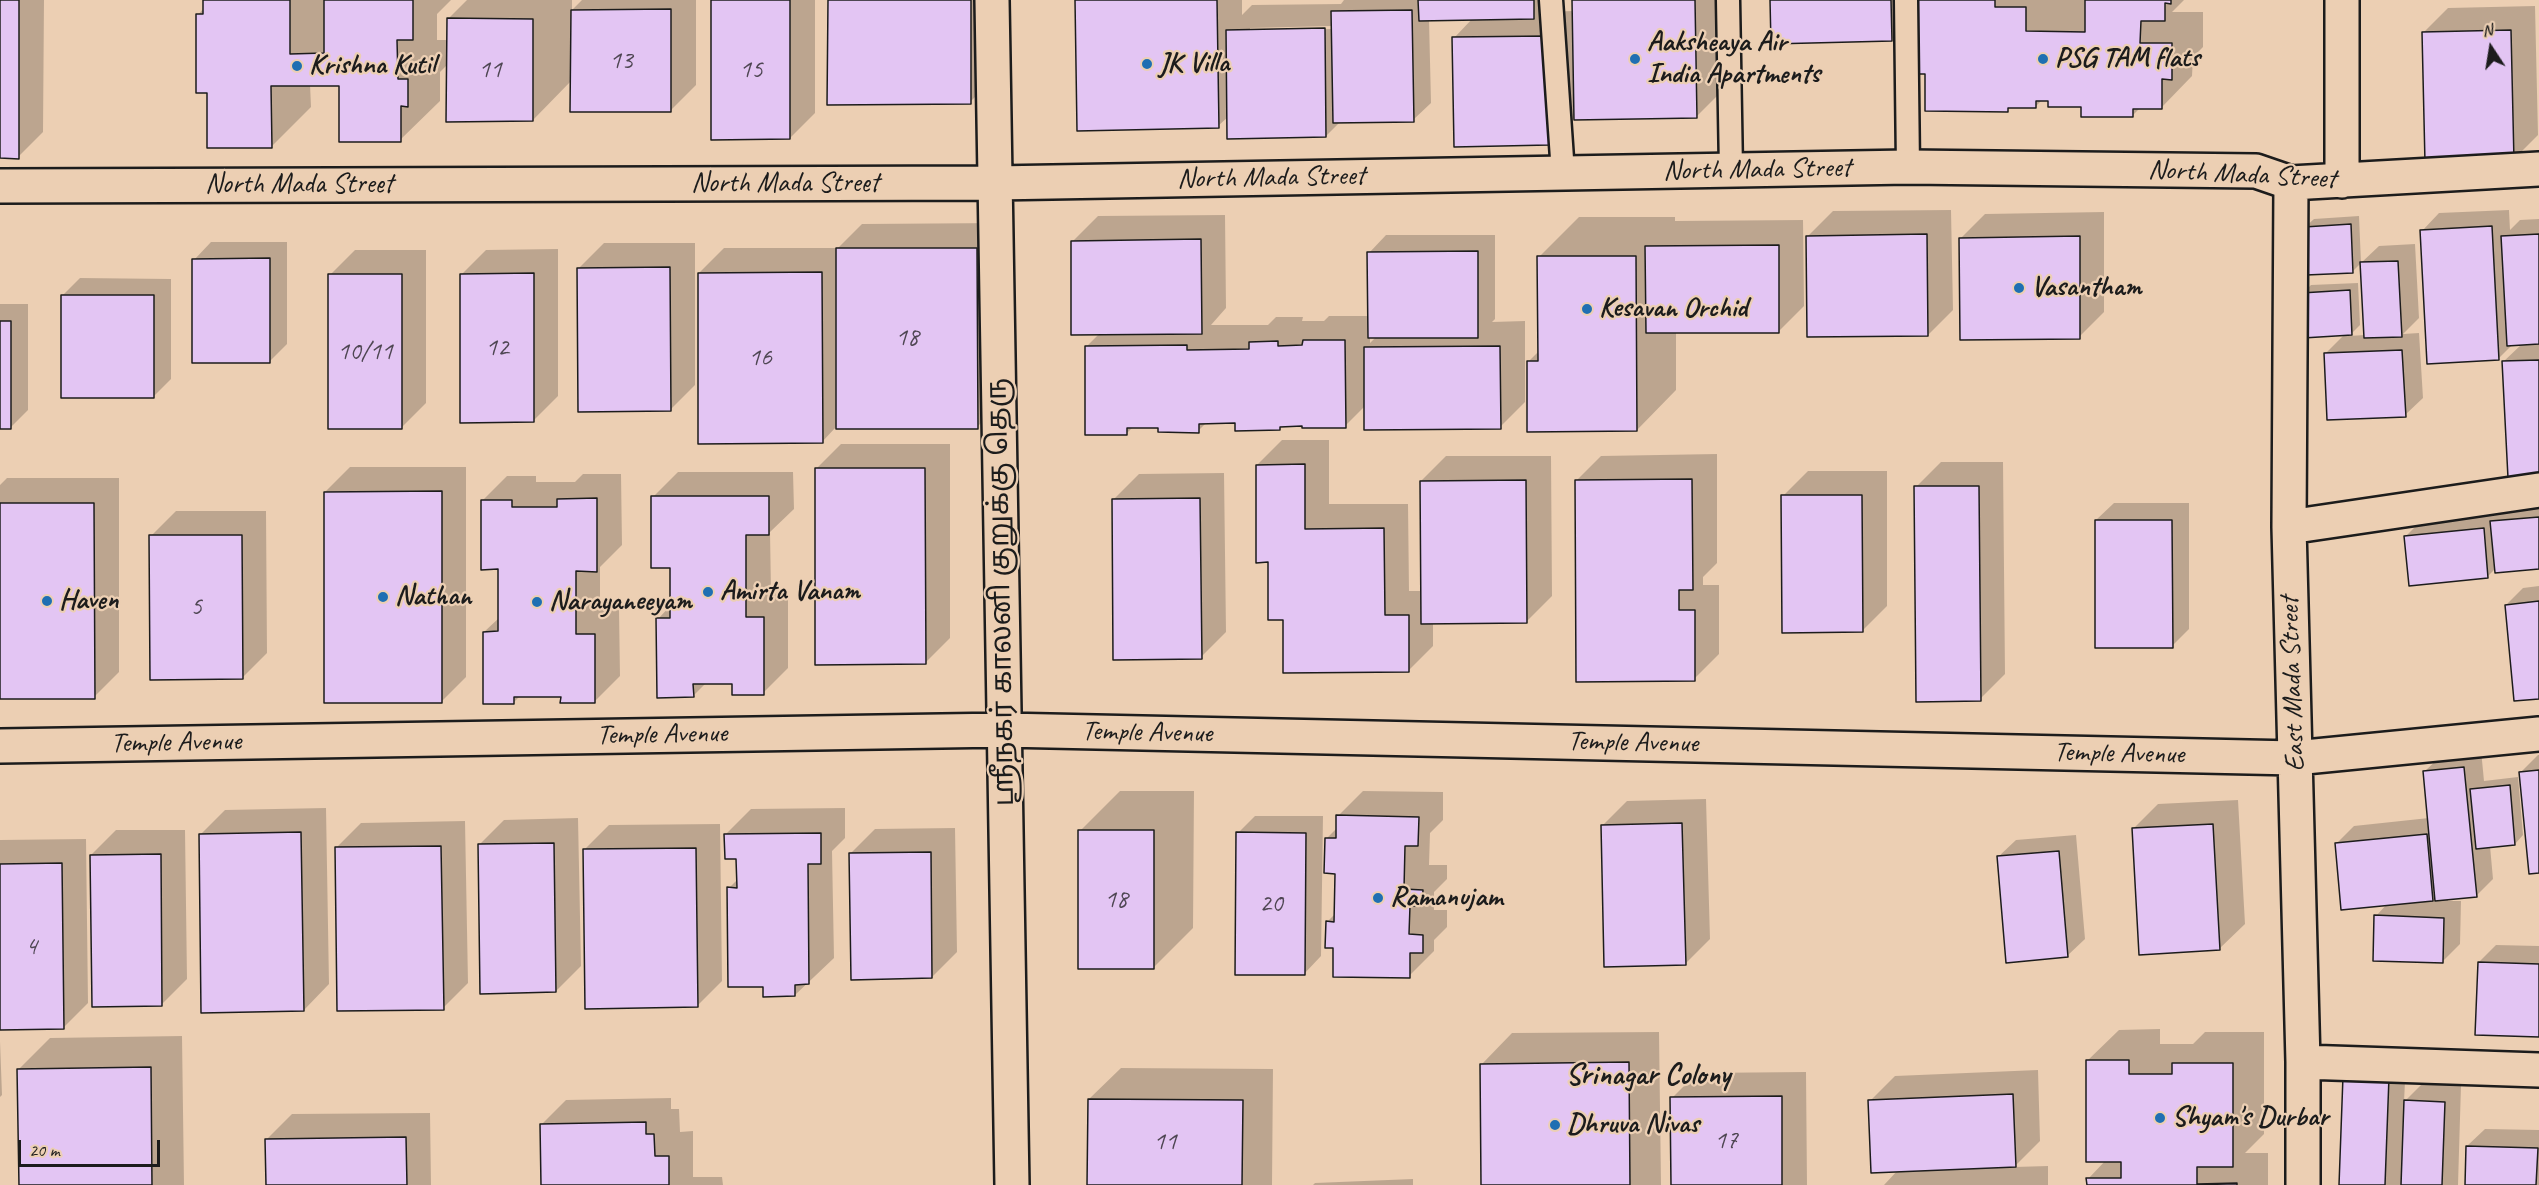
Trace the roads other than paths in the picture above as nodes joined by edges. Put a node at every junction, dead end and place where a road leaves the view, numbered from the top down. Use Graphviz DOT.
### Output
graph roads {
  1 [pos="992,0"];
  2 [pos="1551,0"];
  3 [pos="1728,0"];
  4 [pos="1906,0"];
  5 [pos="2342,0"];
  6 [pos="1908,167"];
  7 [pos="2539,169"];
  8 [pos="1731,170"];
  9 [pos="1563,173"];
  10 [pos="2342,181"];
  11 [pos="994,183"];
  12 [pos="2292,183"];
  13 [pos="0,186"];
  14 [pos="2539,490"];
  15 [pos="2289,527"];
  16 [pos="1004,730"];
  17 [pos="2539,734"];
  18 [pos="0,746"];
  19 [pos="2295,758"];
  20 [pos="2303,1062"];
  21 [pos="2539,1070"];
  22 [pos="1012,1185"];
  23 [pos="2303,1185"];
  1 -- 11 [label="street, ஸ்ரீநகர் காலனி குறுக்கு தெரு"];
  2 -- 9 [label="lane"];
  3 -- 8 [label="lane"];
  4 -- 6 [label="lane"];
  5 -- 10 [label="street"];
  6 -- 8 [label="street, North Mada Street"];
  6 -- 12 [label="street, North Mada Street"];
  7 -- 10 [label="street, North Mada Street"];
  8 -- 9 [label="street, North Mada Street"];
  9 -- 11 [label="street, North Mada Street"];
  10 -- 12 [label="street, North Mada Street"];
  11 -- 13 [label="street, North Mada Street"];
  11 -- 16 [label="street, ஸ்ரீநகர் காலனி குறுக்கு தெரு"];
  12 -- 15 [label="street, East Mada Street"];
  14 -- 15 [label="street"];
  15 -- 19 [label="street, East Mada Street"];
  16 -- 18 [label="street, Temple Avenue"];
  16 -- 19 [label="street, Temple Avenue"];
  16 -- 22 [label="street, ஸ்ரீநகர் காலனி குறுக்கு தெரு"];
  17 -- 19 [label="street, Temple Avenue"];
  19 -- 20 [label="street, East Mada Street"];
  20 -- 21 [label="street"];
  20 -- 23 [label="street, East Mada Street"];
}
